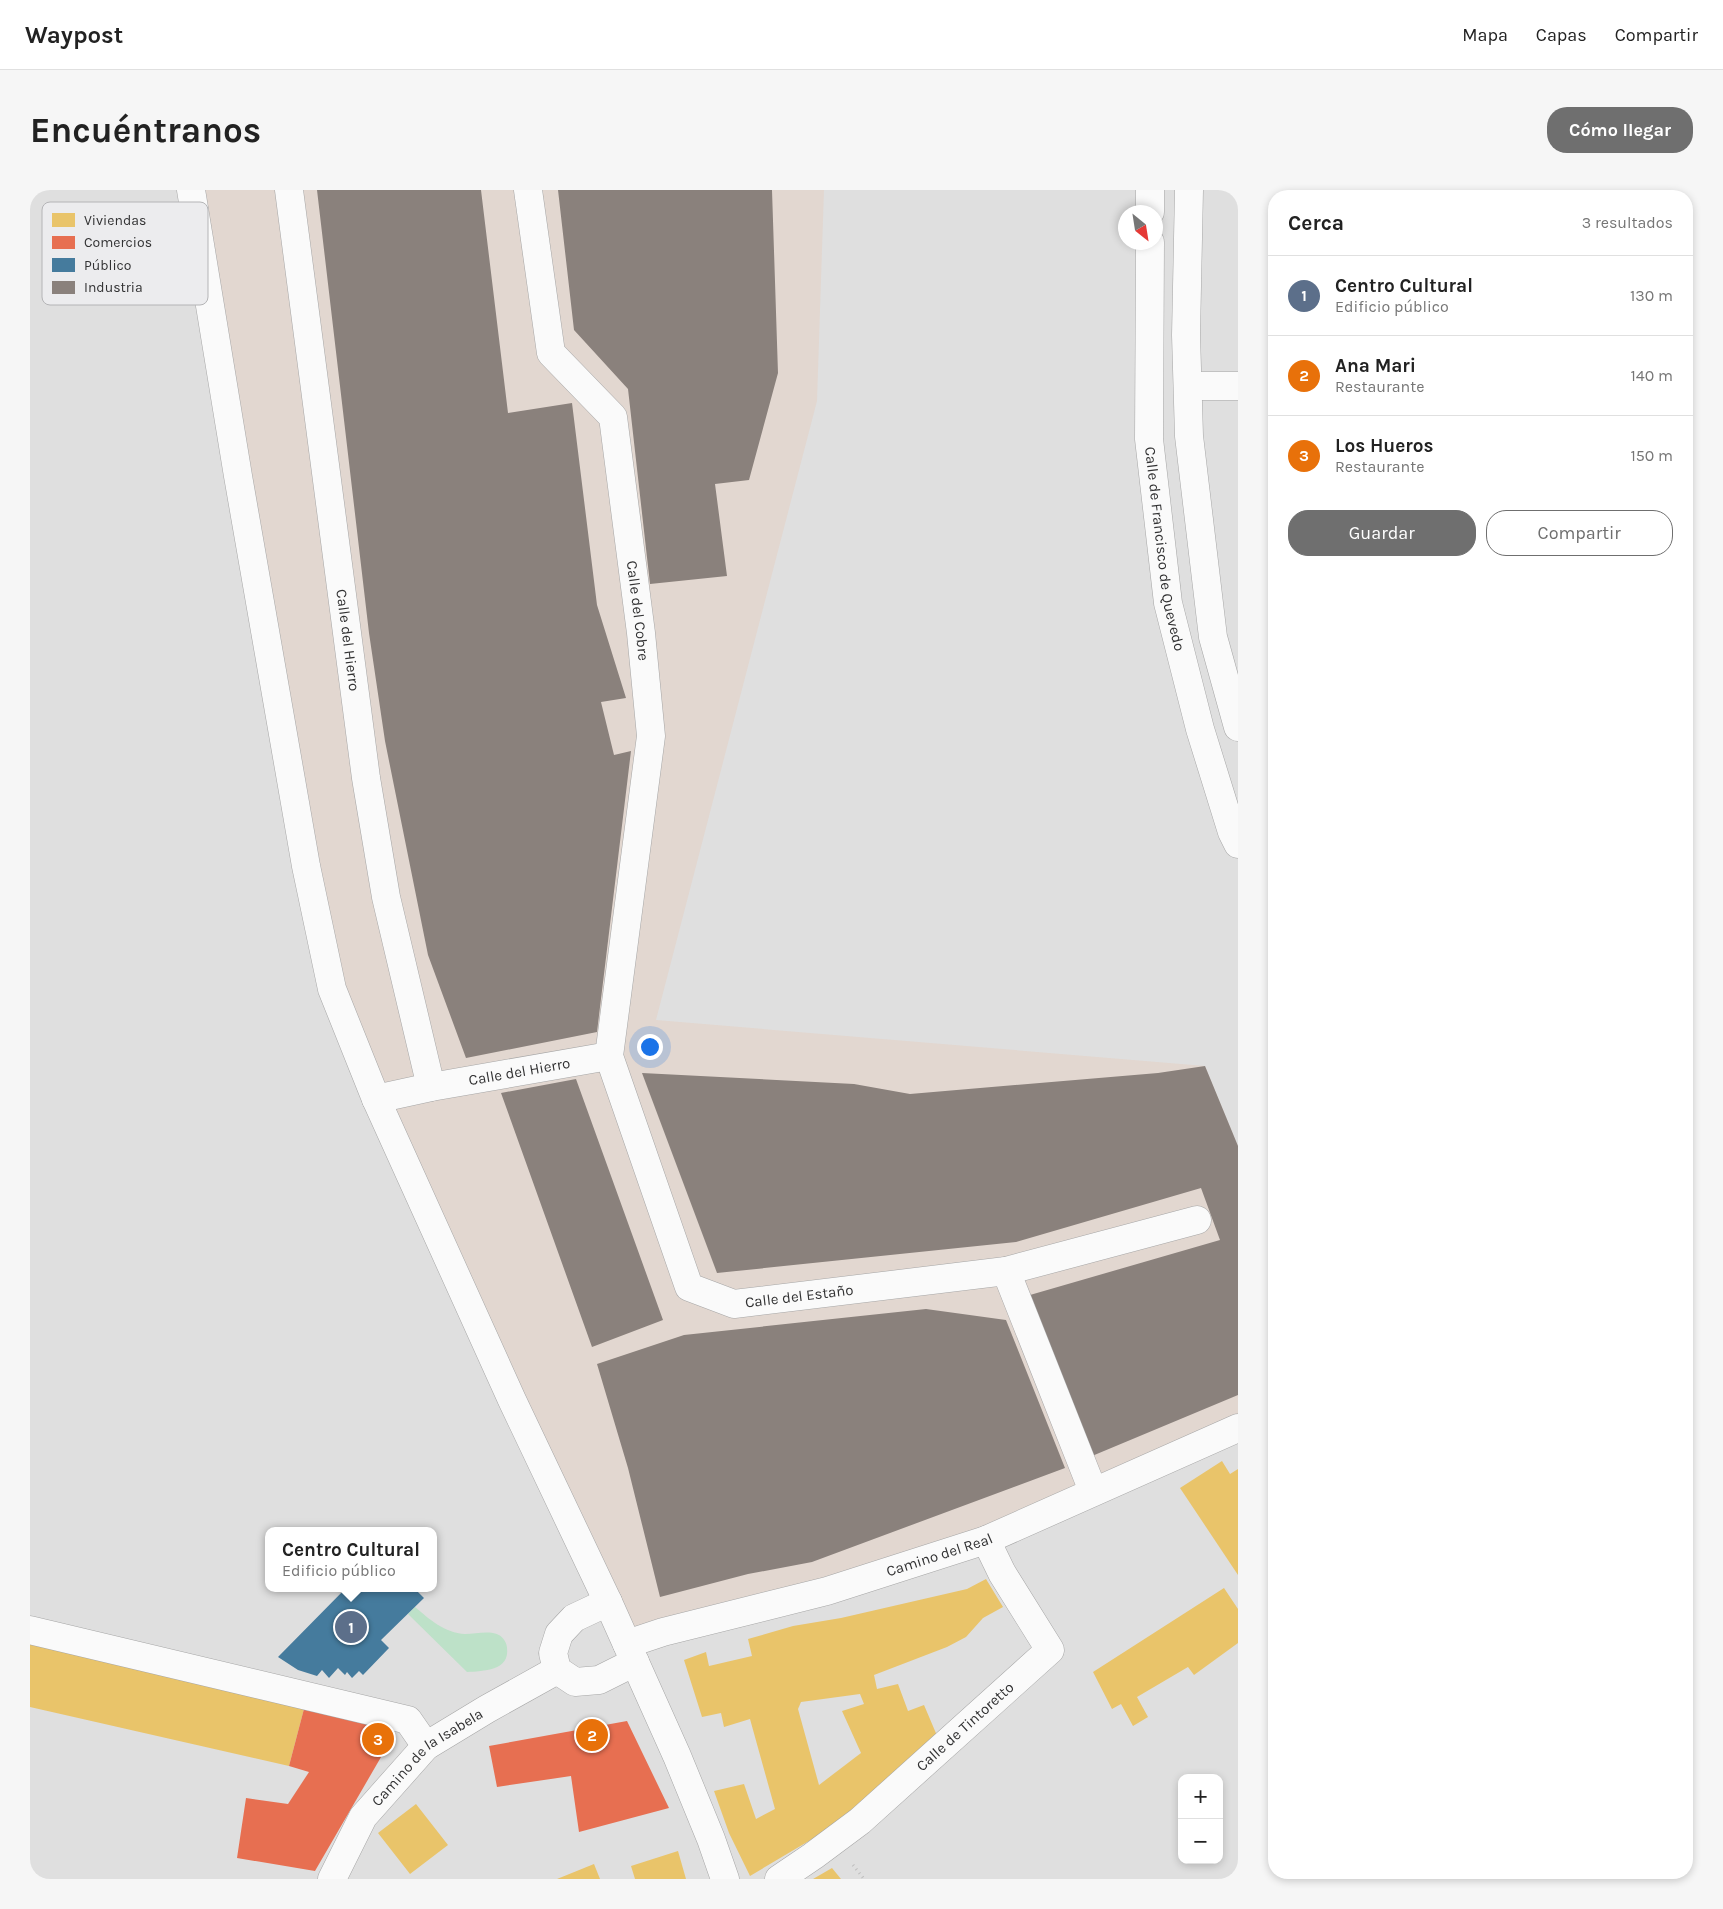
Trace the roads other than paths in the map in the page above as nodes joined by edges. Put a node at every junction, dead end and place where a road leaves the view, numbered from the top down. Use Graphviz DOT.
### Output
graph roads {
  1 [pos="289,190"];
  2 [pos="528,190"];
  3 [pos="1150,190"];
  4 [pos="1188,190"];
  5 [pos="1150,205"];
  6 [pos="1150,250"];
  7 [pos="208,293"];
  8 [pos="1188,386"];
  9 [pos="1238,386"];
  10 [pos="1238,727"];
  11 [pos="1238,844"];
  12 [pos="608,1056"];
  13 [pos="431,1086"];
  14 [pos="376,1099"];
  15 [pos="1197,1220"];
  16 [pos="1006,1272"];
  17 [pos="1238,1428"];
  18 [pos="1093,1491"];
  19 [pos="986,1540"];
  20 [pos="608,1602"];
  21 [pos="30,1630"];
  22 [pos="631,1653"];
  23 [pos="557,1670"];
  24 [pos="426,1746"];
  25 [pos="332,1879"];
  26 [pos="725,1879"];
  27 [pos="779,1879"];
  1 -- 13 [label="street, Calle del Hierro"];
  2 -- 12 [label="street, Calle del Cobre"];
  3 -- 5 [label="street"];
  4 -- 8 [label="street"];
  6 -- 11 [label="street, Calle de Francisco de Quevedo"];
  7 -- 14 [label="street"];
  8 -- 9 [label="street"];
  8 -- 10 [label="street"];
  12 -- 13 [label="street, Calle del Hierro"];
  12 -- 16 [label="street, Calle del Estaño"];
  13 -- 14 [label="street, Calle del Hierro"];
  14 -- 20 [label="street"];
  15 -- 16 [label="street, Calle del Estaño"];
  16 -- 18 [label="street"];
  17 -- 18 [label="street, Camino del Real"];
  18 -- 19 [label="street, Camino del Real"];
  19 -- 22 [label="street, Camino del Real"];
  19 -- 27 [label="street, Calle de Tintoretto"];
  20 -- 22 [label="street"];
  20 -- 23 [label="street"];
  21 -- 24 [label="street"];
  22 -- 23 [label="street"];
  22 -- 26 [label="street"];
  23 -- 24 [label="street, Camino de la Isabela"];
  24 -- 25 [label="street, Camino de la Isabela"];
}
